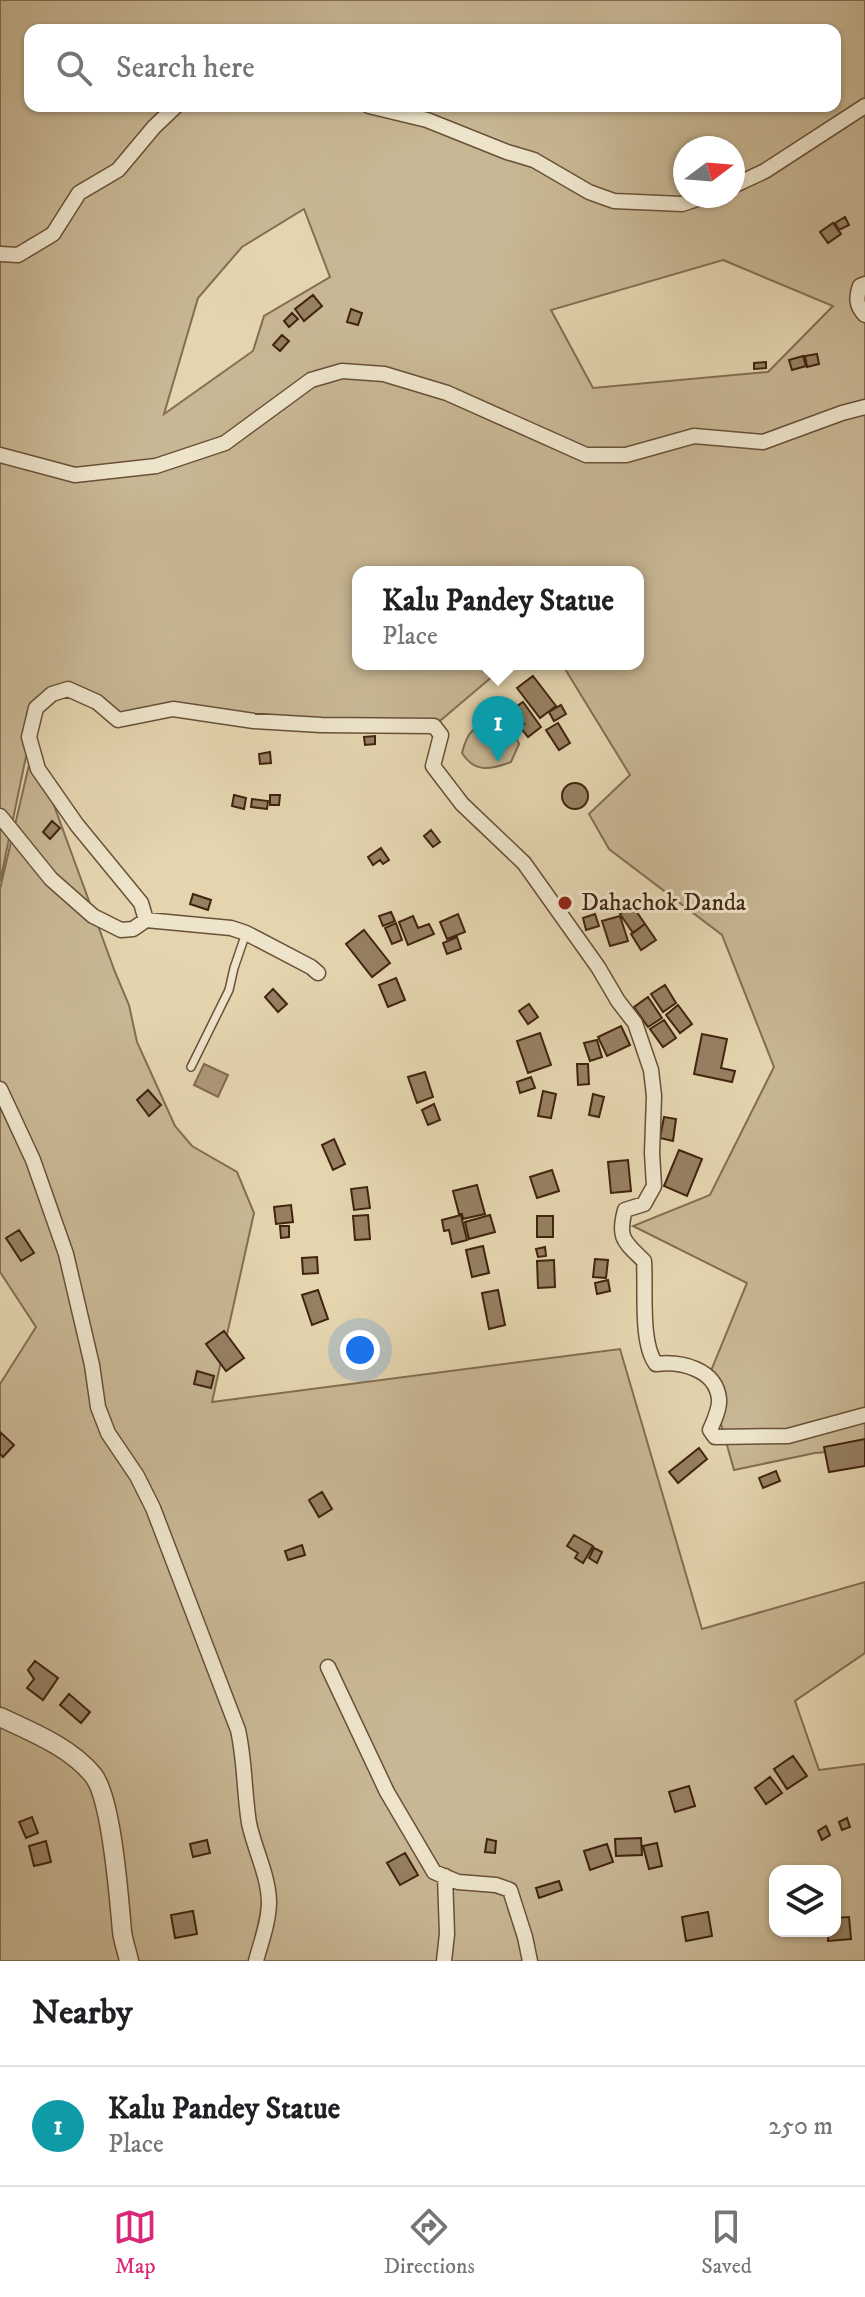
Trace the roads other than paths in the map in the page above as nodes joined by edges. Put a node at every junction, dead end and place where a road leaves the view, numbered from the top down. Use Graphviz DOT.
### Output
graph roads {
  1 [pos="865,106"];
  2 [pos="170,112"];
  3 [pos="394,112"];
  4 [pos="745,180"];
  5 [pos="673,204"];
  6 [pos="0,254"];
  7 [pos="865,284"];
  8 [pos="865,315"];
  9 [pos="865,407"];
  10 [pos="0,455"];
  11 [pos="0,816"];
  12 [pos="146,920"];
  13 [pos="246,933"];
  14 [pos="318,973"];
  15 [pos="191,1067"];
  16 [pos="0,1089"];
  17 [pos="865,1415"];
  18 [pos="328,1667"];
  19 [pos="0,1717"];
  20 [pos="445,1876"];
  21 [pos="257,1960"];
  22 [pos="129,1961"];
  23 [pos="444,1961"];
  24 [pos="530,1961"];
  1 -- 4 [label="street"];
  2 -- 6 [label="street"];
  3 -- 5 [label="street"];
  7 -- 8 [label="street"];
  9 -- 10 [label="street"];
  11 -- 12 [label="street"];
  12 -- 13 [label="street"];
  12 -- 17 [label="street"];
  13 -- 14 [label="street"];
  13 -- 15 [label="lane"];
  16 -- 21 [label="street"];
  18 -- 20 [label="street"];
  19 -- 22 [label="street"];
  20 -- 23 [label="street"];
  20 -- 24 [label="street"];
}
